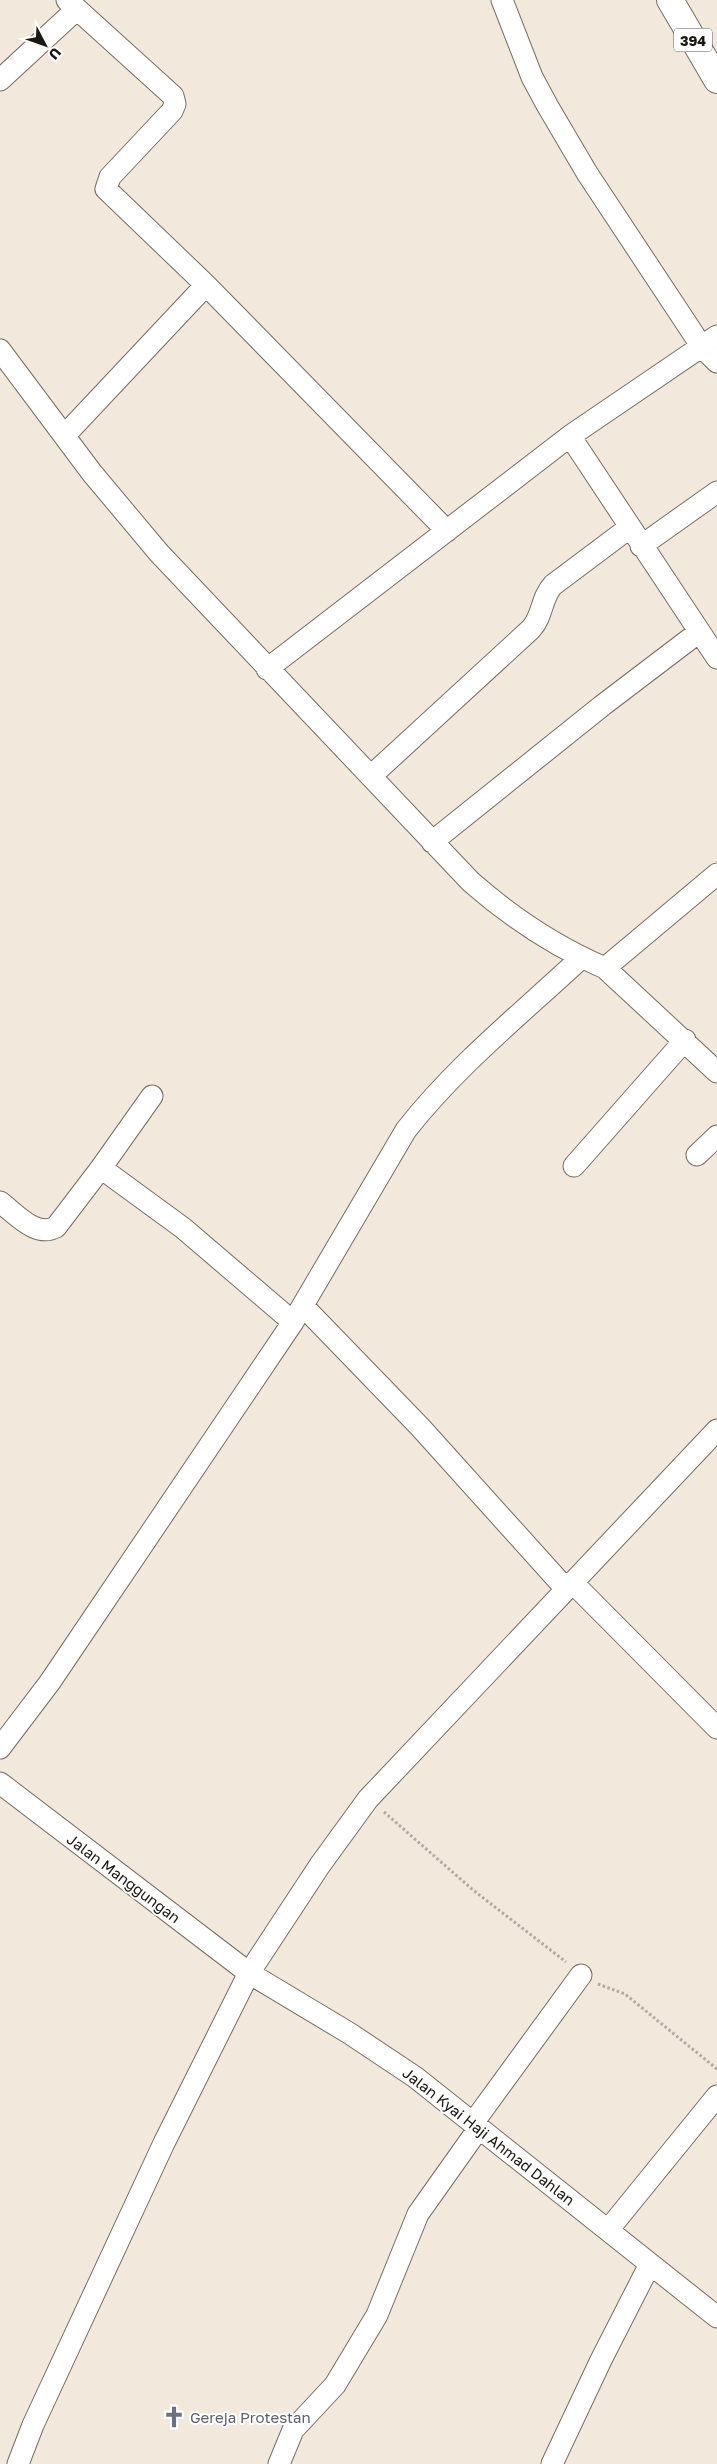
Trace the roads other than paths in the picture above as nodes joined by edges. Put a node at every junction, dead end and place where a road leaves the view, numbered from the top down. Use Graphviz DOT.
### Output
graph roads {
  1 [pos="502,0"];
  2 [pos="670,0"];
  3 [pos="72,4"];
  4 [pos="0,80"];
  5 [pos="717,80"];
  6 [pos="206,285"];
  7 [pos="709,341"];
  8 [pos="0,350"];
  9 [pos="717,362"];
  10 [pos="65,435"];
  11 [pos="570,436"];
  12 [pos="717,492"];
  13 [pos="629,528"];
  14 [pos="447,531"];
  15 [pos="641,546"];
  16 [pos="699,632"];
  17 [pos="717,658"];
  18 [pos="267,669"];
  19 [pos="371,776"];
  20 [pos="432,842"];
  21 [pos="717,874"];
  22 [pos="582,958"];
  23 [pos="605,968"];
  24 [pos="685,1040"];
  25 [pos="717,1072"];
  26 [pos="152,1096"];
  27 [pos="717,1136"];
  28 [pos="697,1155"];
  29 [pos="574,1166"];
  30 [pos="101,1168"];
  31 [pos="0,1202"];
  32 [pos="298,1314"];
  33 [pos="717,1430"];
  34 [pos="569,1585"];
  35 [pos="717,1728"];
  36 [pos="0,1748"];
  37 [pos="0,1783"];
  38 [pos="248,1973"];
  39 [pos="581,1975"];
  40 [pos="717,2096"];
  41 [pos="476,2126"];
  42 [pos="608,2230"];
  43 [pos="650,2264"];
  44 [pos="717,2317"];
  45 [pos="18,2464"];
  46 [pos="280,2464"];
  47 [pos="552,2464"];
  1 -- 7 [label="street"];
  2 -- 5 [label="main road, 394"];
  3 -- 4 [label="street"];
  3 -- 6 [label="street"];
  6 -- 10 [label="street"];
  6 -- 14 [label="street"];
  7 -- 9 [label="street"];
  7 -- 11 [label="street"];
  8 -- 10 [label="street"];
  10 -- 18 [label="street"];
  11 -- 13 [label="street"];
  11 -- 14 [label="street"];
  12 -- 15 [label="street"];
  13 -- 15 [label="street"];
  13 -- 19 [label="street"];
  14 -- 18 [label="street"];
  15 -- 16 [label="street"];
  16 -- 17 [label="street"];
  16 -- 20 [label="street"];
  18 -- 19 [label="street"];
  19 -- 20 [label="street"];
  20 -- 22 [label="street"];
  21 -- 23 [label="street"];
  22 -- 23 [label="street"];
  22 -- 32 [label="street"];
  23 -- 24 [label="street"];
  24 -- 25 [label="street"];
  24 -- 29 [label="street"];
  26 -- 30 [label="street"];
  27 -- 28 [label="street"];
  30 -- 31 [label="street"];
  30 -- 32 [label="street"];
  32 -- 34 [label="street"];
  32 -- 36 [label="street"];
  33 -- 34 [label="street"];
  34 -- 35 [label="street"];
  34 -- 38 [label="street"];
  37 -- 38 [label="street, Jalan Manggungan"];
  38 -- 41 [label="street, Jalan Kyai Haji Ahmad Dahlan"];
  38 -- 45 [label="street"];
  39 -- 41 [label="street"];
  40 -- 42 [label="street"];
  41 -- 42 [label="street, Jalan Kyai Haji Ahmad Dahlan"];
  41 -- 46 [label="street"];
  42 -- 43 [label="street, Jalan Kyai Haji Ahmad Dahlan"];
  43 -- 44 [label="street, Jalan Kyai Haji Ahmad Dahlan"];
  43 -- 47 [label="street"];
}
